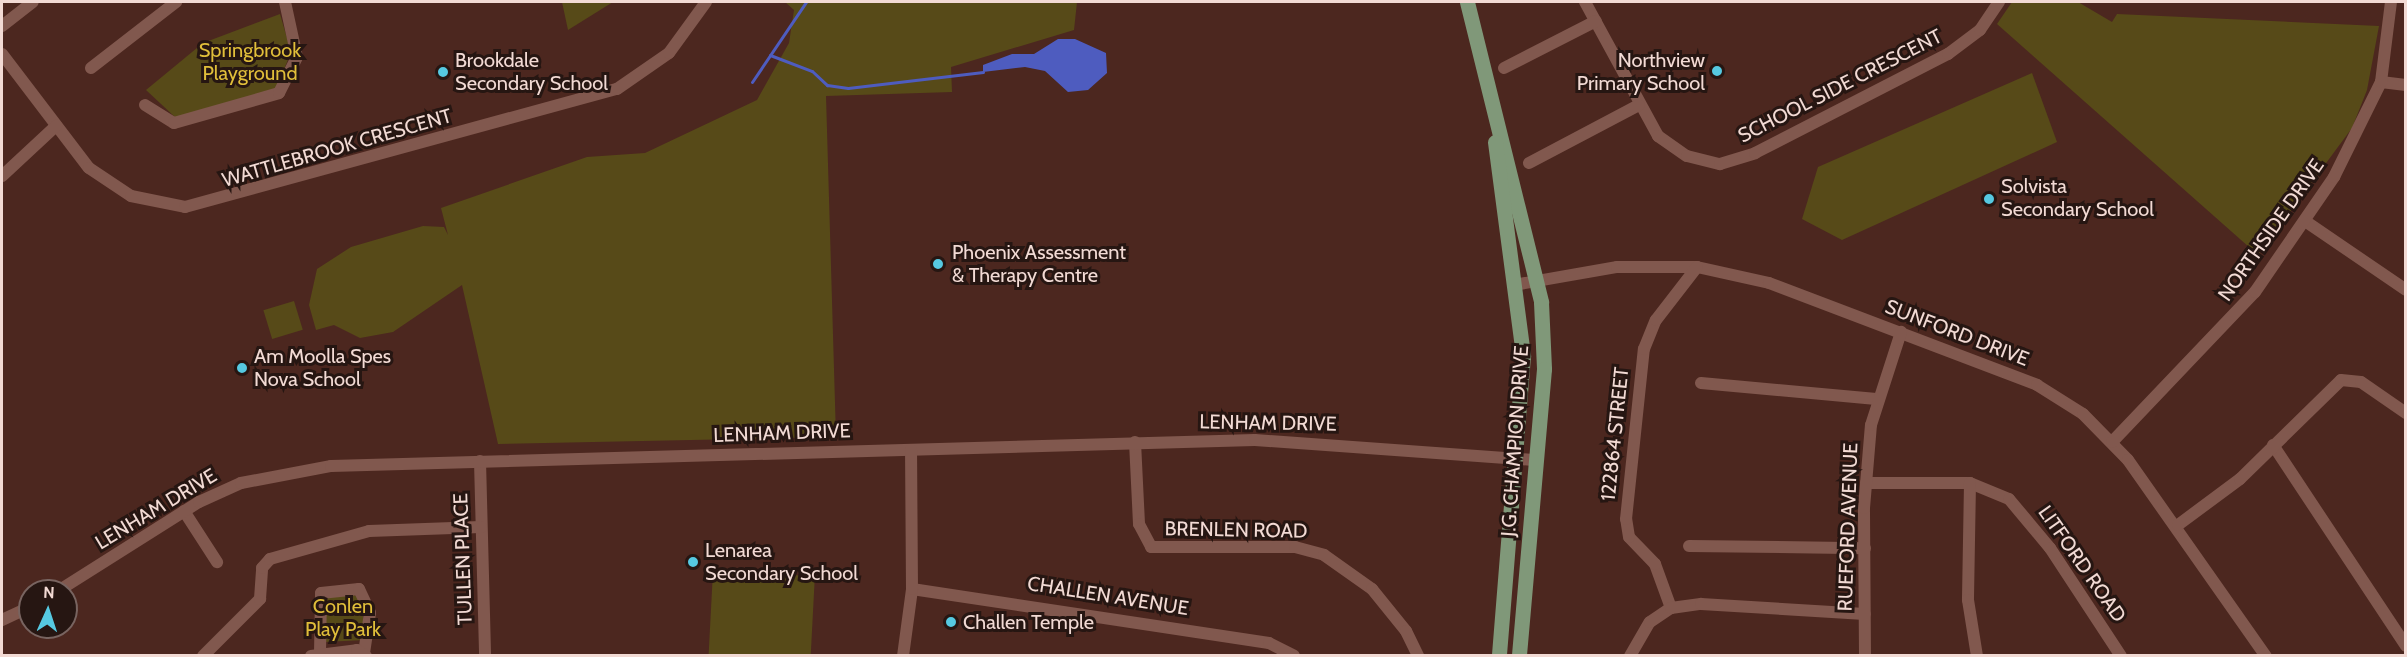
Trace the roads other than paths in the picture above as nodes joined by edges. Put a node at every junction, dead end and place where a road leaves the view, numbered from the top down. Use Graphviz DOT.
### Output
graph roads {
  1 [pos="33,2"];
  2 [pos="176,2"];
  3 [pos="285,2"];
  4 [pos="706,2"];
  5 [pos="1467,2"];
  6 [pos="1585,2"];
  7 [pos="1999,2"];
  8 [pos="2391,2"];
  9 [pos="1596,21"];
  10 [pos="2,26"];
  11 [pos="2,54"];
  12 [pos="91,68"];
  13 [pos="1504,68"];
  14 [pos="2381,82"];
  15 [pos="2406,85"];
  16 [pos="145,105"];
  17 [pos="1639,105"];
  18 [pos="56,126"];
  19 [pos="1494,128"];
  20 [pos="1529,163"];
  21 [pos="2,177"];
  22 [pos="2306,221"];
  23 [pos="1697,267"];
  24 [pos="1538,281"];
  25 [pos="1514,285"];
  26 [pos="2406,290"];
  27 [pos="1901,332"];
  28 [pos="1701,383"];
  29 [pos="1876,399"];
  30 [pos="2406,413"];
  31 [pos="1135,442"];
  32 [pos="2112,442"];
  33 [pos="2273,445"];
  34 [pos="911,450"];
  35 [pos="1517,458"];
  36 [pos="1538,460"];
  37 [pos="480,461"];
  38 [pos="1866,483"];
  39 [pos="1970,483"];
  40 [pos="184,512"];
  41 [pos="2178,525"];
  42 [pos="481,527"];
  43 [pos="1689,546"];
  44 [pos="1864,548"];
  45 [pos="217,562"];
  46 [pos="77,579"];
  47 [pos="912,589"];
  48 [pos="1671,608"];
  49 [pos="18,613"];
  50 [pos="1865,614"];
  51 [pos="2,620"];
  52 [pos="2406,646"];
  53 [pos="315,654"];
  54 [pos="365,654"];
  55 [pos="203,656"];
  56 [pos="485,656"];
  57 [pos="903,656"];
  58 [pos="1294,656"];
  59 [pos="1418,656"];
  60 [pos="1499,656"];
  61 [pos="1519,656"];
  62 [pos="1630,656"];
  63 [pos="1865,656"];
  64 [pos="1977,656"];
  65 [pos="2121,656"];
  66 [pos="2266,656"];
  1 -- 10 [label="street"];
  2 -- 12 [label="street"];
  3 -- 16 [label="street"];
  4 -- 18 [label="street, WATTLEBROOK CRESCENT"];
  5 -- 19 [label="main road, J.G. CHAMPION DRIVE"];
  6 -- 9 [label="street, SCHOOL SIDE CRESCENT"];
  7 -- 17 [label="street, SCHOOL SIDE CRESCENT"];
  8 -- 14 [label="street, NORTHSIDE DRIVE"];
  9 -- 13 [label="street"];
  9 -- 17 [label="street, SCHOOL SIDE CRESCENT"];
  11 -- 18 [label="street, WATTLEBROOK CRESCENT"];
  14 -- 15 [label="street"];
  14 -- 22 [label="street, NORTHSIDE DRIVE"];
  17 -- 20 [label="street"];
  18 -- 21 [label="street"];
  19 -- 24 [label="main road, J.G. CHAMPION DRIVE"];
  19 -- 25 [label="main road, J.G. CHAMPION DRIVE"];
  22 -- 26 [label="street"];
  22 -- 32 [label="street, NORTHSIDE DRIVE"];
  23 -- 24 [label="street, SUNFORD DRIVE"];
  23 -- 27 [label="street, SUNFORD DRIVE"];
  23 -- 48 [label="street, 122864 STREET"];
  24 -- 25 [label="street, SUNFORD DRIVE"];
  24 -- 36 [label="main road, J.G. CHAMPION DRIVE"];
  25 -- 35 [label="main road, J.G. CHAMPION DRIVE"];
  27 -- 29 [label="street, RUEFORD AVENUE"];
  27 -- 32 [label="street, SUNFORD DRIVE"];
  28 -- 29 [label="street"];
  29 -- 38 [label="street, RUEFORD AVENUE"];
  30 -- 33 [label="street"];
  31 -- 34 [label="street, LENHAM DRIVE"];
  31 -- 35 [label="street, LENHAM DRIVE"];
  31 -- 59 [label="street, BRENLEN ROAD"];
  32 -- 41 [label="street, SUNFORD DRIVE"];
  33 -- 41 [label="street"];
  33 -- 52 [label="street"];
  34 -- 37 [label="street, LENHAM DRIVE"];
  34 -- 47 [label="street"];
  35 -- 36 [label="street, LENHAM DRIVE"];
  35 -- 60 [label="main road, J.G. CHAMPION DRIVE"];
  36 -- 61 [label="main road, J.G. CHAMPION DRIVE"];
  37 -- 40 [label="street, LENHAM DRIVE"];
  37 -- 42 [label="street, TULLEN PLACE"];
  38 -- 39 [label="street, LITFORD ROAD"];
  38 -- 44 [label="street, RUEFORD AVENUE"];
  39 -- 64 [label="street"];
  39 -- 65 [label="street, LITFORD ROAD"];
  40 -- 45 [label="street"];
  40 -- 46 [label="street, LENHAM DRIVE"];
  41 -- 66 [label="street, SUNFORD DRIVE"];
  42 -- 55 [label="street"];
  42 -- 56 [label="street, TULLEN PLACE"];
  43 -- 44 [label="street"];
  44 -- 50 [label="street, RUEFORD AVENUE"];
  47 -- 57 [label="street"];
  47 -- 58 [label="street, CHALLEN AVENUE"];
  48 -- 50 [label="street"];
  48 -- 62 [label="street"];
  49 -- 51 [label="street"];
  50 -- 63 [label="street, RUEFORD AVENUE"];
  53 -- 54 [label="street"];
  53 -- 54 [label="street"];
}
